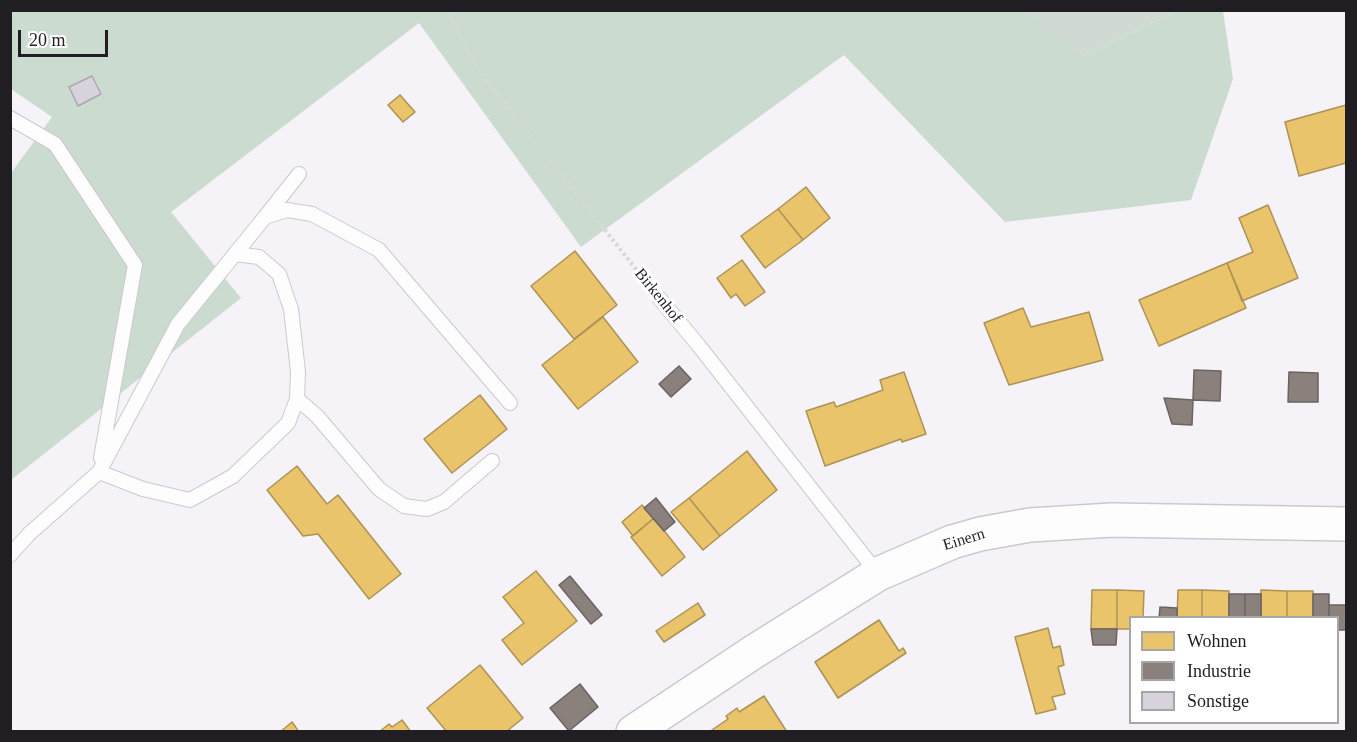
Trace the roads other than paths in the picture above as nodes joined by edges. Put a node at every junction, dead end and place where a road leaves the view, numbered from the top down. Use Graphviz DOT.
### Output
graph roads {
  1 [pos="10,118"];
  2 [pos="299,174"];
  3 [pos="265,217"];
  4 [pos="235,254"];
  5 [pos="660,299"];
  6 [pos="297,399"];
  7 [pos="510,403"];
  8 [pos="492,461"];
  9 [pos="99,472"];
  10 [pos="1347,524"];
  11 [pos="10,555"];
  12 [pos="878,574"];
  13 [pos="633,732"];
  1 -- 9 [label="lane"];
  2 -- 3 [label="lane"];
  3 -- 4 [label="lane"];
  3 -- 7 [label="lane"];
  4 -- 6 [label="lane"];
  4 -- 9 [label="lane"];
  5 -- 12 [label="lane, Birkenhof"];
  6 -- 8 [label="lane"];
  6 -- 9 [label="lane"];
  9 -- 11 [label="lane"];
  10 -- 12 [label="main road, Einern"];
  12 -- 13 [label="main road, Einern"];
}
